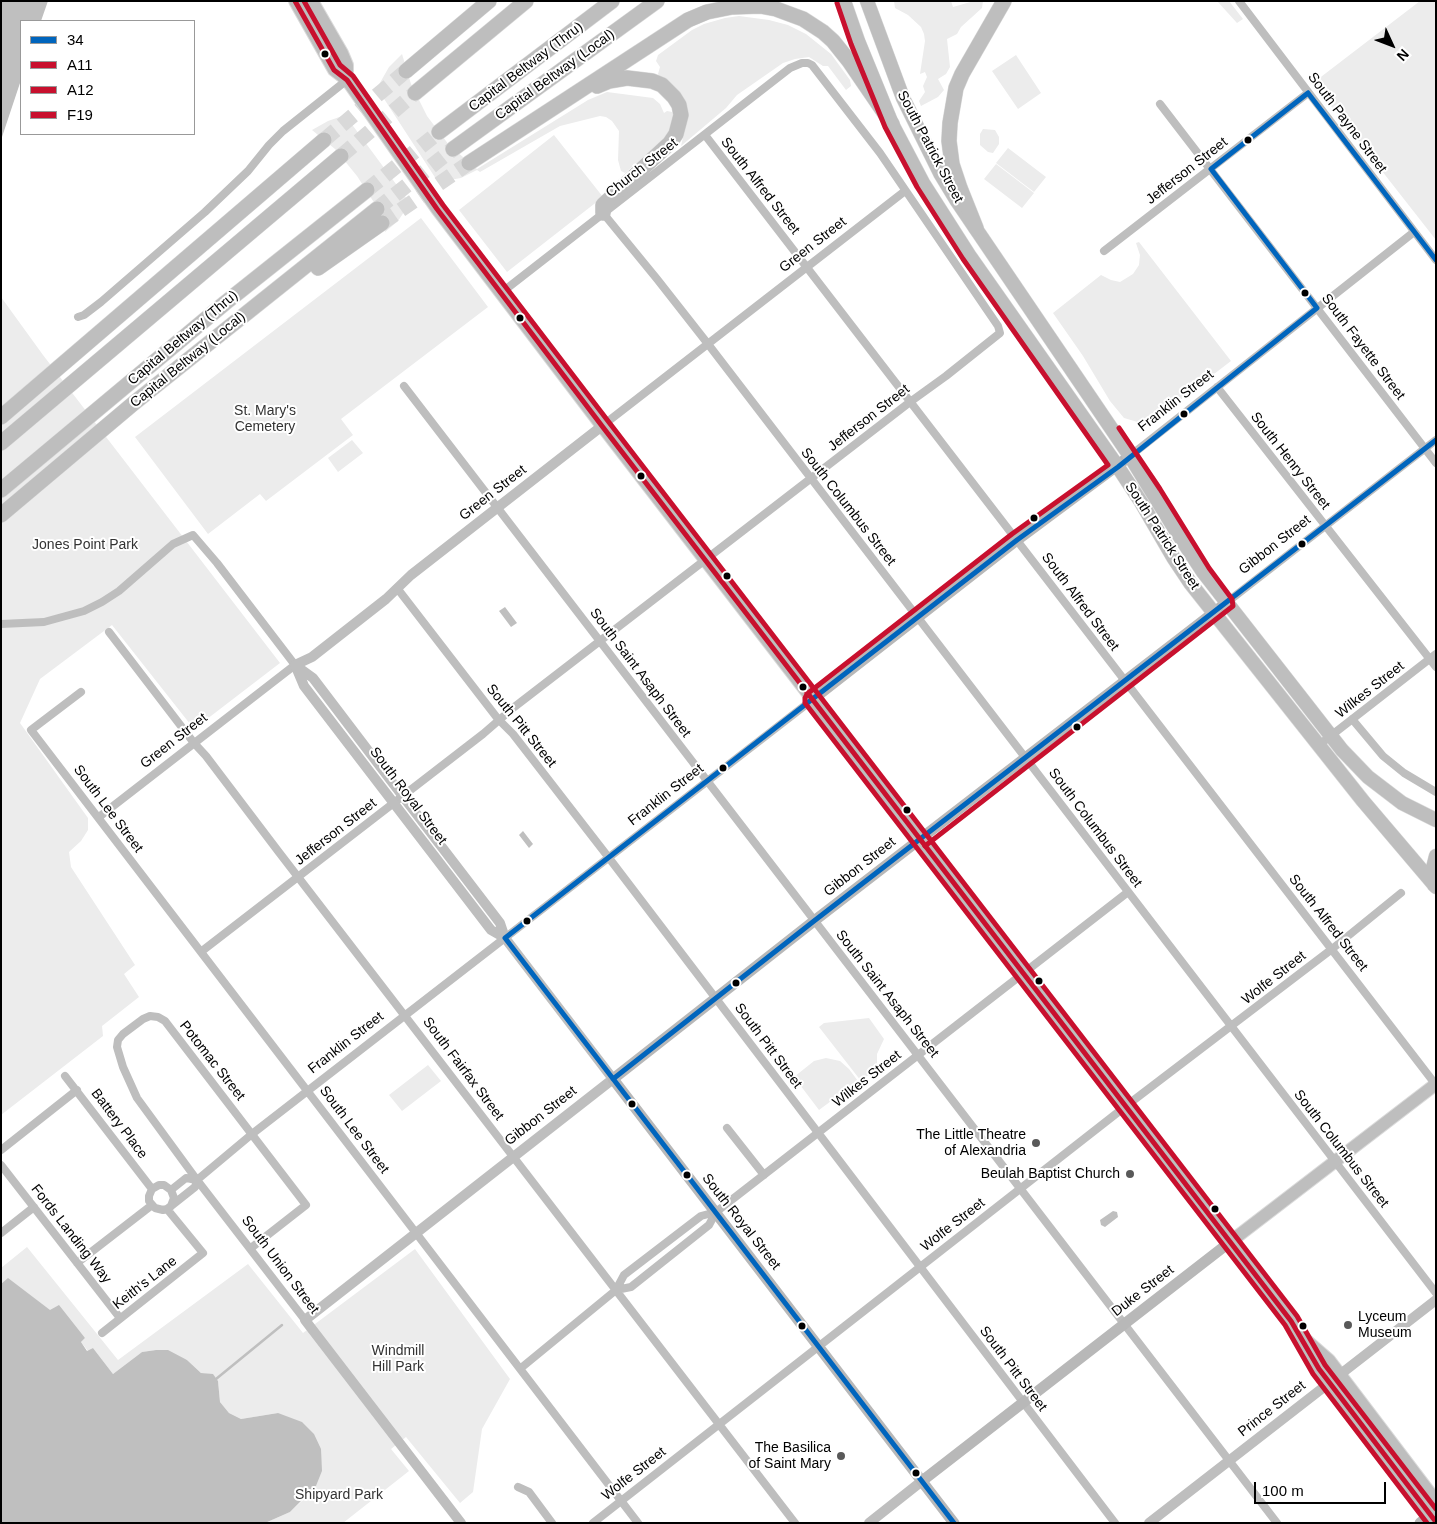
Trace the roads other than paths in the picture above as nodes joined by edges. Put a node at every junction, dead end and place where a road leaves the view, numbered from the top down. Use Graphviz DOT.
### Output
graph roads {
  1 [pos="295,1"];
  2 [pos="312,1"];
  3 [pos="474,1"];
  4 [pos="489,1"];
  5 [pos="526,1"];
  6 [pos="612,1"];
  7 [pos="657,1"];
  8 [pos="844,1"];
  9 [pos="867,1"];
  10 [pos="1004,1"];
  11 [pos="1017,1"];
  12 [pos="1239,1"];
  13 [pos="970,60"];
  14 [pos="347,80"];
  15 [pos="415,93"];
  16 [pos="1308,93"];
  17 [pos="575,96"];
  18 [pos="1160,104"];
  19 [pos="892,124"];
  20 [pos="439,132"];
  21 [pos="705,135"];
  22 [pos="324,140"];
  23 [pos="453,149"];
  24 [pos="341,156"];
  25 [pos="469,163"];
  26 [pos="1211,168"];
  27 [pos="366,190"];
  28 [pos="906,190"];
  29 [pos="603,213"];
  30 [pos="380,216"];
  31 [pos="976,228"];
  32 [pos="1414,232"];
  33 [pos="1104,251"];
  34 [pos="1436,260"];
  35 [pos="807,267"];
  36 [pos="501,293"];
  37 [pos="1317,308"];
  38 [pos="78,316"];
  39 [pos="708,344"];
  40 [pos="404,386"];
  41 [pos="1217,388"];
  42 [pos="910,402"];
  43 [pos="1,417"];
  44 [pos="602,426"];
  45 [pos="1436,440"];
  46 [pos="1,443"];
  47 [pos="1425,449"];
  48 [pos="1130,456"];
  49 [pos="1436,463"];
  50 [pos="1118,466"];
  51 [pos="811,479"];
  52 [pos="1,490"];
  53 [pos="497,508"];
  54 [pos="1,514"];
  55 [pos="1325,525"];
  56 [pos="1017,540"];
  57 [pos="705,560"];
  58 [pos="397,588"];
  59 [pos="1226,603"];
  60 [pos="1214,612"];
  61 [pos="918,618"];
  62 [pos="1,624"];
  63 [pos="110,632"];
  64 [pos="600,640"];
  65 [pos="1432,656"];
  66 [pos="295,665"];
  67 [pos="1436,667"];
  68 [pos="1124,681"];
  69 [pos="81,692"];
  70 [pos="812,700"];
  71 [pos="498,719"];
  72 [pos="1352,719"];
  73 [pos="1331,735"];
  74 [pos="194,743"];
  75 [pos="1319,745"];
  76 [pos="1026,758"];
  77 [pos="708,782"];
  78 [pos="1436,792"];
  79 [pos="403,796"];
  80 [pos="394,803"];
  81 [pos="99,817"];
  82 [pos="1436,820"];
  83 [pos="920,840"];
  84 [pos="1436,856"];
  85 [pos="609,858"];
  86 [pos="298,877"];
  87 [pos="1435,886"];
  88 [pos="1128,892"];
  89 [pos="1401,893"];
  90 [pos="814,921"];
  91 [pos="505,938"];
  92 [pos="1332,949"];
  93 [pos="202,951"];
  94 [pos="1023,974"];
  95 [pos="715,998"];
  96 [pos="406,1015"];
  97 [pos="143,1018"];
  98 [pos="1232,1027"];
  99 [pos="918,1055"];
  100 [pos="66,1076"];
  101 [pos="613,1079"];
  102 [pos="1435,1085"];
  103 [pos="77,1090"];
  104 [pos="309,1091"];
  105 [pos="1126,1106"];
  106 [pos="727,1128"];
  107 [pos="818,1133"];
  108 [pos="252,1134"];
  109 [pos="1,1150"];
  110 [pos="514,1156"];
  111 [pos="1334,1161"];
  112 [pos="1,1165"];
  113 [pos="764,1175"];
  114 [pos="197,1180"];
  115 [pos="152,1189"];
  116 [pos="171,1190"];
  117 [pos="1020,1190"];
  118 [pos="152,1205"];
  119 [pos="34,1207"];
  120 [pos="169,1207"];
  121 [pos="716,1212"];
  122 [pos="1,1233"];
  123 [pos="416,1233"];
  124 [pos="1230,1242"];
  125 [pos="251,1248"];
  126 [pos="77,1263"];
  127 [pos="920,1267"];
  128 [pos="616,1290"];
  129 [pos="1436,1293"];
  130 [pos="1436,1300"];
  131 [pos="120,1318"];
  132 [pos="305,1320"];
  133 [pos="1124,1324"];
  134 [pos="1298,1332"];
  135 [pos="102,1333"];
  136 [pos="818,1347"];
  137 [pos="521,1368"];
  138 [pos="1340,1374"];
  139 [pos="1329,1383"];
  140 [pos="1023,1402"];
  141 [pos="719,1423"];
  142 [pos="1229,1460"];
  143 [pos="922,1481"];
  144 [pos="518,1487"];
  145 [pos="621,1500"];
  146 [pos="1436,1501"];
  147 [pos="1430,1518"];
  148 [pos="461,1523"];
  149 [pos="552,1523"];
  150 [pos="593,1523"];
  151 [pos="638,1523"];
  152 [pos="795,1523"];
  153 [pos="869,1523"];
  154 [pos="954,1523"];
  155 [pos="1115,1523"];
  156 [pos="1149,1523"];
  157 [pos="1277,1523"];
  1 -- 14 [label="main road"];
  2 -- 14 [label="main road"];
  3 -- 4 [label="highway"];
  5 -- 15 [label="highway"];
  6 -- 20 [label="highway, Capital Beltway (Thru)"];
  7 -- 23 [label="highway, Capital Beltway (Local)"];
  8 -- 19 [label="highway, South Patrick Street"];
  9 -- 31 [label="highway, South Patrick Street"];
  10 -- 13 [label="highway"];
  11 -- 13 [label="highway"];
  12 -- 16 [label="street, South Payne Street"];
  13 -- 31 [label="highway"];
  14 -- 36 [label="main road"];
  14 -- 38 [label="street"];
  16 -- 26 [label="street, Jefferson Street"];
  16 -- 32 [label="street, South Payne Street"];
  17 -- 19 [label="highway"];
  17 -- 25 [label="highway"];
  17 -- 29 [label="highway"];
  18 -- 26 [label="street, South Fayette Street"];
  19 -- 50 [label="highway, South Patrick Street"];
  21 -- 28 [label="street, Church Street"];
  21 -- 29 [label="street, Church Street"];
  21 -- 35 [label="street, South Alfred Street"];
  22 -- 43 [label="highway"];
  24 -- 46 [label="highway"];
  26 -- 33 [label="street, Jefferson Street"];
  26 -- 37 [label="street, South Fayette Street"];
  27 -- 52 [label="highway, Capital Beltway (Thru)"];
  28 -- 35 [label="street, Green Street"];
  28 -- 42 [label="street, Jefferson Street"];
  29 -- 36 [label="street, Church Street"];
  29 -- 39 [label="street, South Columbus Street"];
  30 -- 54 [label="highway, Capital Beltway (Local)"];
  31 -- 48 [label="highway, South Patrick Street"];
  32 -- 34 [label="street, South Payne Street"];
  32 -- 37 [label="street, Franklin Street"];
  35 -- 39 [label="street, Green Street"];
  35 -- 42 [label="street, South Alfred Street"];
  36 -- 44 [label="main road"];
  37 -- 41 [label="street, Franklin Street"];
  37 -- 47 [label="street, South Fayette Street"];
  39 -- 44 [label="street, Green Street"];
  39 -- 51 [label="street, South Columbus Street"];
  40 -- 53 [label="street, South Saint Asaph Street"];
  41 -- 48 [label="street, Franklin Street"];
  41 -- 55 [label="street, South Henry Street"];
  42 -- 51 [label="street, Jefferson Street"];
  42 -- 56 [label="street, South Alfred Street"];
  44 -- 53 [label="street, Green Street"];
  44 -- 57 [label="main road"];
  45 -- 47 [label="street, Gibbon Street"];
  47 -- 49 [label="street, South Fayette Street"];
  47 -- 55 [label="street, Gibbon Street"];
  48 -- 50 [label="main road, Franklin Street"];
  48 -- 59 [label="highway, South Patrick Street"];
  50 -- 56 [label="main road, Franklin Street"];
  50 -- 60 [label="highway, South Patrick Street"];
  51 -- 57 [label="street, Jefferson Street"];
  51 -- 61 [label="street, South Columbus Street"];
  53 -- 58 [label="street, Green Street"];
  53 -- 64 [label="street, South Saint Asaph Street"];
  55 -- 59 [label="street, Gibbon Street"];
  55 -- 65 [label="street, South Henry Street"];
  56 -- 61 [label="main road, Franklin Street"];
  56 -- 68 [label="street, South Alfred Street"];
  57 -- 64 [label="street, Jefferson Street"];
  57 -- 70 [label="main road"];
  58 -- 66 [label="street, Green Street"];
  58 -- 71 [label="street, South Pitt Street"];
  59 -- 60 [label="main road, Gibbon Street"];
  59 -- 73 [label="highway, South Patrick Street"];
  60 -- 68 [label="main road, Gibbon Street"];
  60 -- 75 [label="highway, South Patrick Street"];
  61 -- 70 [label="main road, Franklin Street"];
  61 -- 76 [label="street, South Columbus Street"];
  62 -- 66 [label="street, South Royal Street"];
  63 -- 74 [label="street, South Fairfax Street"];
  64 -- 71 [label="street, Jefferson Street"];
  64 -- 77 [label="street, South Saint Asaph Street"];
  65 -- 67 [label="street, South Henry Street"];
  65 -- 72 [label="street, Wilkes Street"];
  66 -- 74 [label="street, Green Street"];
  66 -- 79 [label="street, South Royal Street"];
  66 -- 80 [label="street, South Royal Street"];
  68 -- 76 [label="main road, Gibbon Street"];
  68 -- 92 [label="street, South Alfred Street"];
  69 -- 81 [label="street, South Lee Street"];
  70 -- 77 [label="street, Franklin Street"];
  70 -- 83 [label="main road"];
  71 -- 79 [label="street, Jefferson Street"];
  71 -- 85 [label="street, South Pitt Street"];
  72 -- 73 [label="street, Wilkes Street"];
  72 -- 78 [label="street"];
  73 -- 75 [label="street, Wilkes Street"];
  73 -- 82 [label="highway, South Patrick Street"];
  74 -- 81 [label="street, Green Street"];
  74 -- 86 [label="street, South Fairfax Street"];
  75 -- 87 [label="highway, South Patrick Street"];
  76 -- 83 [label="main road, Gibbon Street"];
  76 -- 88 [label="street, South Columbus Street"];
  77 -- 85 [label="street, Franklin Street"];
  77 -- 90 [label="street, South Saint Asaph Street"];
  79 -- 80 [label="street, Jefferson Street"];
  79 -- 91 [label="street, South Royal Street"];
  80 -- 86 [label="street, Jefferson Street"];
  80 -- 91 [label="street, South Royal Street"];
  81 -- 93 [label="street, South Lee Street"];
  83 -- 90 [label="main road, Gibbon Street"];
  83 -- 94 [label="main road"];
  84 -- 87 [label="highway"];
  85 -- 91 [label="street, Franklin Street"];
  85 -- 95 [label="street, South Pitt Street"];
  86 -- 93 [label="street, Jefferson Street"];
  86 -- 96 [label="street, South Fairfax Street"];
  88 -- 94 [label="street, Wilkes Street"];
  88 -- 98 [label="street, South Columbus Street"];
  89 -- 92 [label="street, Wolfe Street"];
  90 -- 95 [label="main road, Gibbon Street"];
  90 -- 99 [label="street, South Saint Asaph Street"];
  91 -- 96 [label="street, Franklin Street"];
  91 -- 101 [label="street, South Royal Street"];
  92 -- 98 [label="street, Wolfe Street"];
  92 -- 102 [label="street, South Alfred Street"];
  93 -- 104 [label="street, South Lee Street"];
  94 -- 99 [label="street, Wilkes Street"];
  94 -- 105 [label="main road"];
  95 -- 101 [label="main road, Gibbon Street"];
  95 -- 107 [label="street, South Pitt Street"];
  96 -- 104 [label="street, Franklin Street"];
  96 -- 110 [label="street, South Fairfax Street"];
  97 -- 108 [label="street, Potomac Street"];
  97 -- 114 [label="street, South Union Street"];
  98 -- 105 [label="street, Wolfe Street"];
  98 -- 111 [label="street, South Columbus Street"];
  99 -- 107 [label="street, Wilkes Street"];
  99 -- 117 [label="street, South Saint Asaph Street"];
  100 -- 103 [label="street, Battery Place"];
  101 -- 110 [label="street, Gibbon Street"];
  101 -- 121 [label="main road, South Royal Street"];
  102 -- 111 [label="main road, Duke Street"];
  103 -- 109 [label="street"];
  103 -- 115 [label="street, Battery Place"];
  104 -- 108 [label="street, Franklin Street"];
  104 -- 123 [label="street, South Lee Street"];
  105 -- 117 [label="street, Wolfe Street"];
  105 -- 124 [label="main road"];
  106 -- 113 [label="street"];
  107 -- 113 [label="street, Wilkes Street"];
  107 -- 127 [label="street, South Pitt Street"];
  108 -- 114 [label="street, Franklin Street"];
  108 -- 125 [label="street, Potomac Street"];
  110 -- 123 [label="street, Gibbon Street"];
  110 -- 128 [label="street, South Fairfax Street"];
  111 -- 124 [label="main road, Duke Street"];
  111 -- 129 [label="street, South Columbus Street"];
  112 -- 119 [label="street, Fords Landing Way"];
  113 -- 121 [label="street, Wilkes Street"];
  114 -- 116 [label="street, Franklin Street"];
  114 -- 120 [label="street, Franklin Street"];
  114 -- 125 [label="street, South Union Street"];
  115 -- 116 [label="street"];
  115 -- 118 [label="street"];
  116 -- 120 [label="street"];
  117 -- 127 [label="street, Wolfe Street"];
  117 -- 133 [label="street, South Saint Asaph Street"];
  118 -- 120 [label="street"];
  118 -- 126 [label="street"];
  119 -- 122 [label="street"];
  119 -- 126 [label="street, Fords Landing Way"];
  120 -- 131 [label="street, Keith's Lane"];
  121 -- 128 [label="street, Wilkes Street"];
  121 -- 128 [label="street, Wilkes Street"];
  121 -- 136 [label="main road, South Royal Street"];
  123 -- 132 [label="street, Gibbon Street"];
  123 -- 137 [label="street, South Lee Street"];
  124 -- 133 [label="main road, Duke Street"];
  124 -- 134 [label="main road"];
  125 -- 132 [label="street, South Union Street"];
  126 -- 131 [label="street, Fords Landing Way"];
  127 -- 136 [label="street, Wolfe Street"];
  127 -- 140 [label="street, South Pitt Street"];
  128 -- 137 [label="street, Wilkes Street"];
  128 -- 141 [label="street, South Fairfax Street"];
  130 -- 138 [label="street, Prince Street"];
  131 -- 135 [label="street, Keith's Lane"];
  132 -- 148 [label="street, South Union Street"];
  133 -- 140 [label="main road, Duke Street"];
  133 -- 142 [label="street, South Saint Asaph Street"];
  134 -- 138 [label="main road"];
  134 -- 139 [label="main road"];
  136 -- 141 [label="street, Wolfe Street"];
  136 -- 143 [label="main road, South Royal Street"];
  137 -- 145 [label="street, South Lee Street"];
  138 -- 139 [label="street, Prince Street"];
  138 -- 146 [label="main road"];
  139 -- 142 [label="street, Prince Street"];
  139 -- 147 [label="main road"];
  140 -- 143 [label="main road, Duke Street"];
  140 -- 155 [label="street, South Pitt Street"];
  141 -- 145 [label="street, Wolfe Street"];
  141 -- 152 [label="street, South Fairfax Street"];
  142 -- 156 [label="street, Prince Street"];
  142 -- 157 [label="street, South Saint Asaph Street"];
  143 -- 153 [label="street, Duke Street"];
  143 -- 154 [label="main road, South Royal Street"];
  144 -- 149 [label="street"];
  145 -- 150 [label="street, Wolfe Street"];
  145 -- 151 [label="street, South Lee Street"];
}
